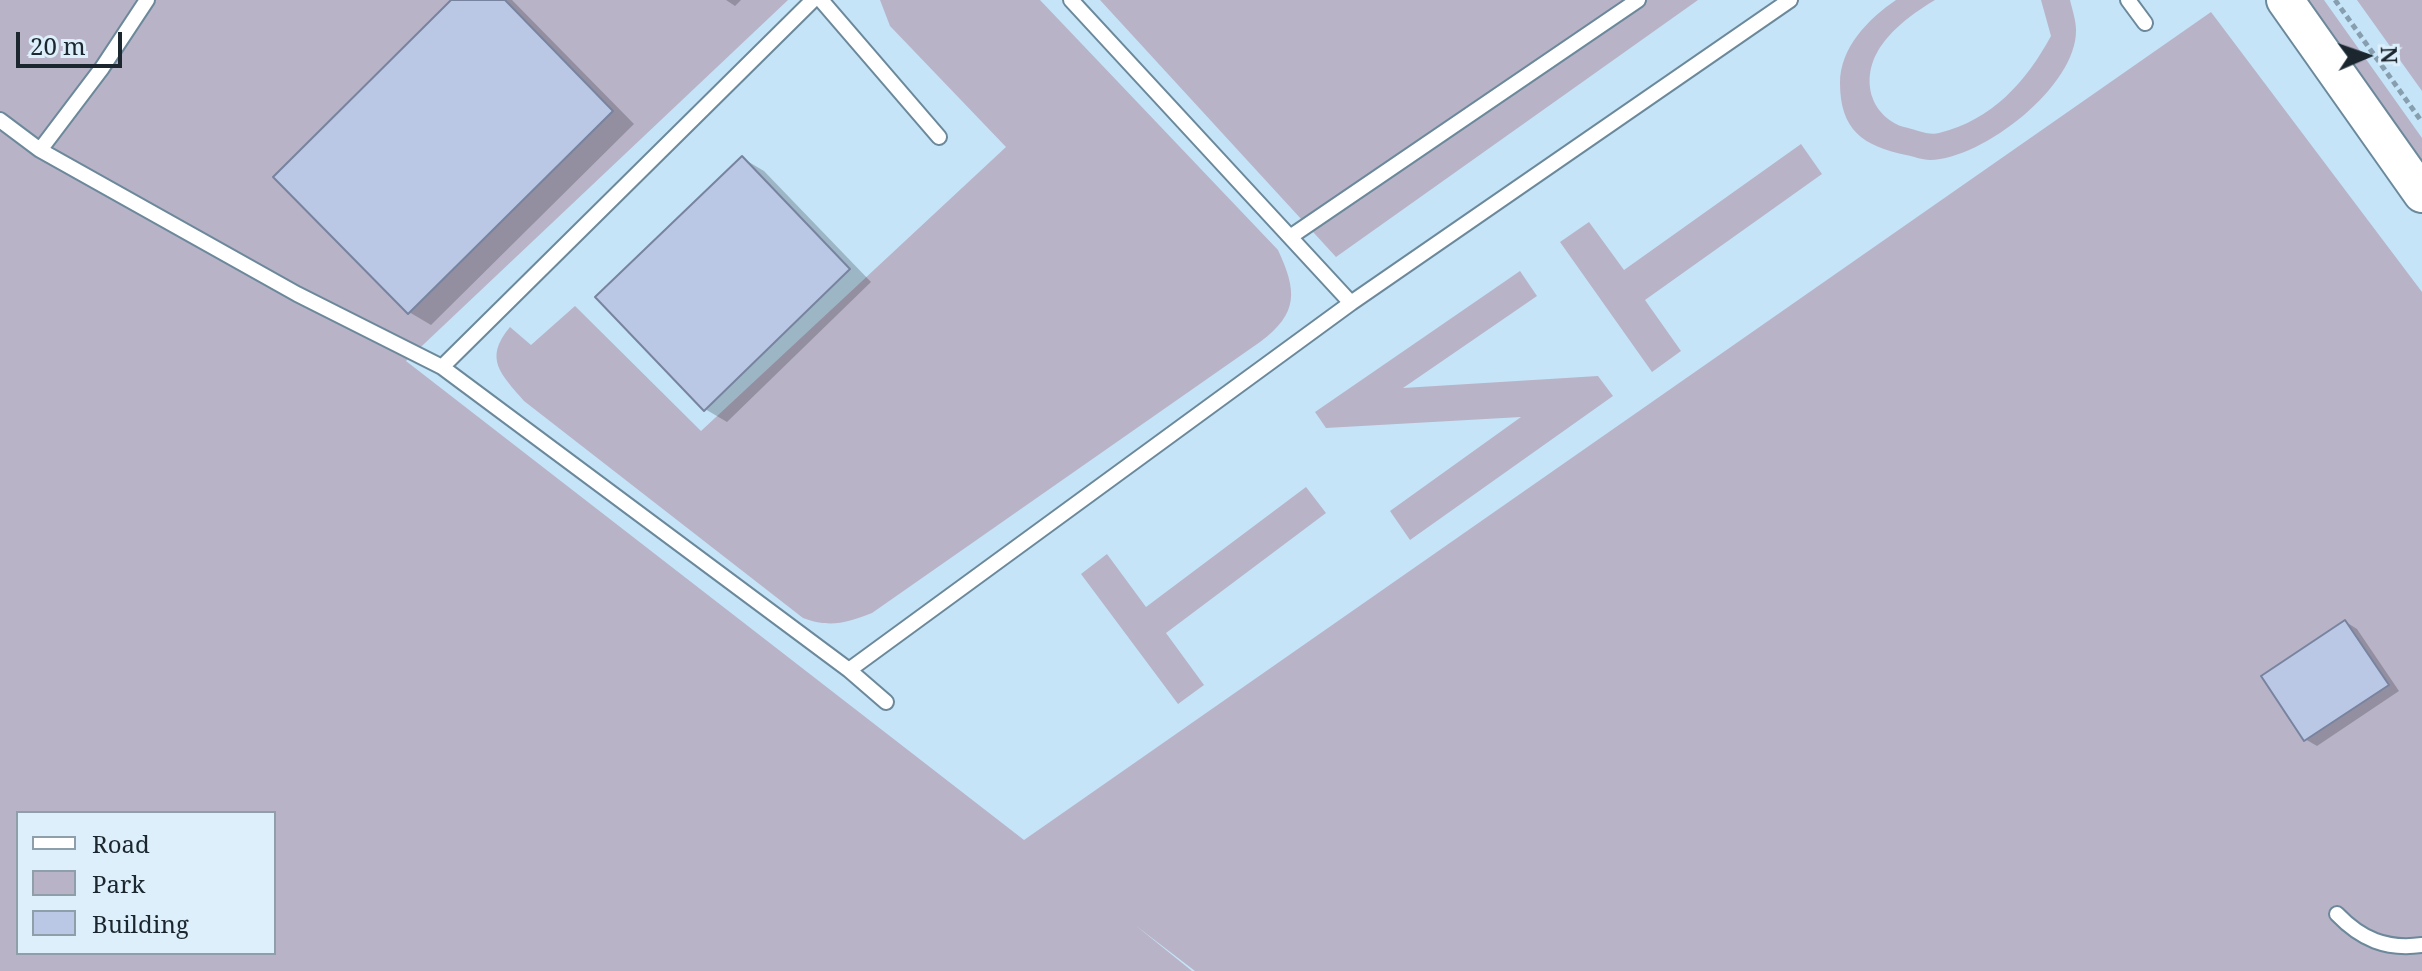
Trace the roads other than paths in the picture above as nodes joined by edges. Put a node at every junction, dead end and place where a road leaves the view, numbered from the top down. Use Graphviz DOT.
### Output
graph roads {
  1 [pos="147,0"];
  2 [pos="813,0"];
  3 [pos="821,0"];
  4 [pos="1071,0"];
  5 [pos="1638,0"];
  6 [pos="1790,0"];
  7 [pos="2128,0"];
  8 [pos="2285,0"];
  9 [pos="2145,23"];
  10 [pos="0,120"];
  11 [pos="939,137"];
  12 [pos="40,150"];
  13 [pos="2422,194"];
  14 [pos="1290,237"];
  15 [pos="1351,303"];
  16 [pos="442,367"];
  17 [pos="849,670"];
  18 [pos="886,702"];
  19 [pos="2337,914"];
  20 [pos="2422,945"];
  1 -- 12 [label="lane"];
  2 -- 16 [label="lane"];
  3 -- 11 [label="lane"];
  4 -- 14 [label="lane"];
  5 -- 14 [label="lane"];
  6 -- 15 [label="lane"];
  7 -- 9 [label="lane"];
  8 -- 13 [label="street"];
  10 -- 12 [label="lane"];
  12 -- 16 [label="lane"];
  14 -- 15 [label="lane"];
  15 -- 17 [label="lane"];
  16 -- 17 [label="lane"];
  17 -- 18 [label="lane"];
  19 -- 20 [label="lane"];
}
